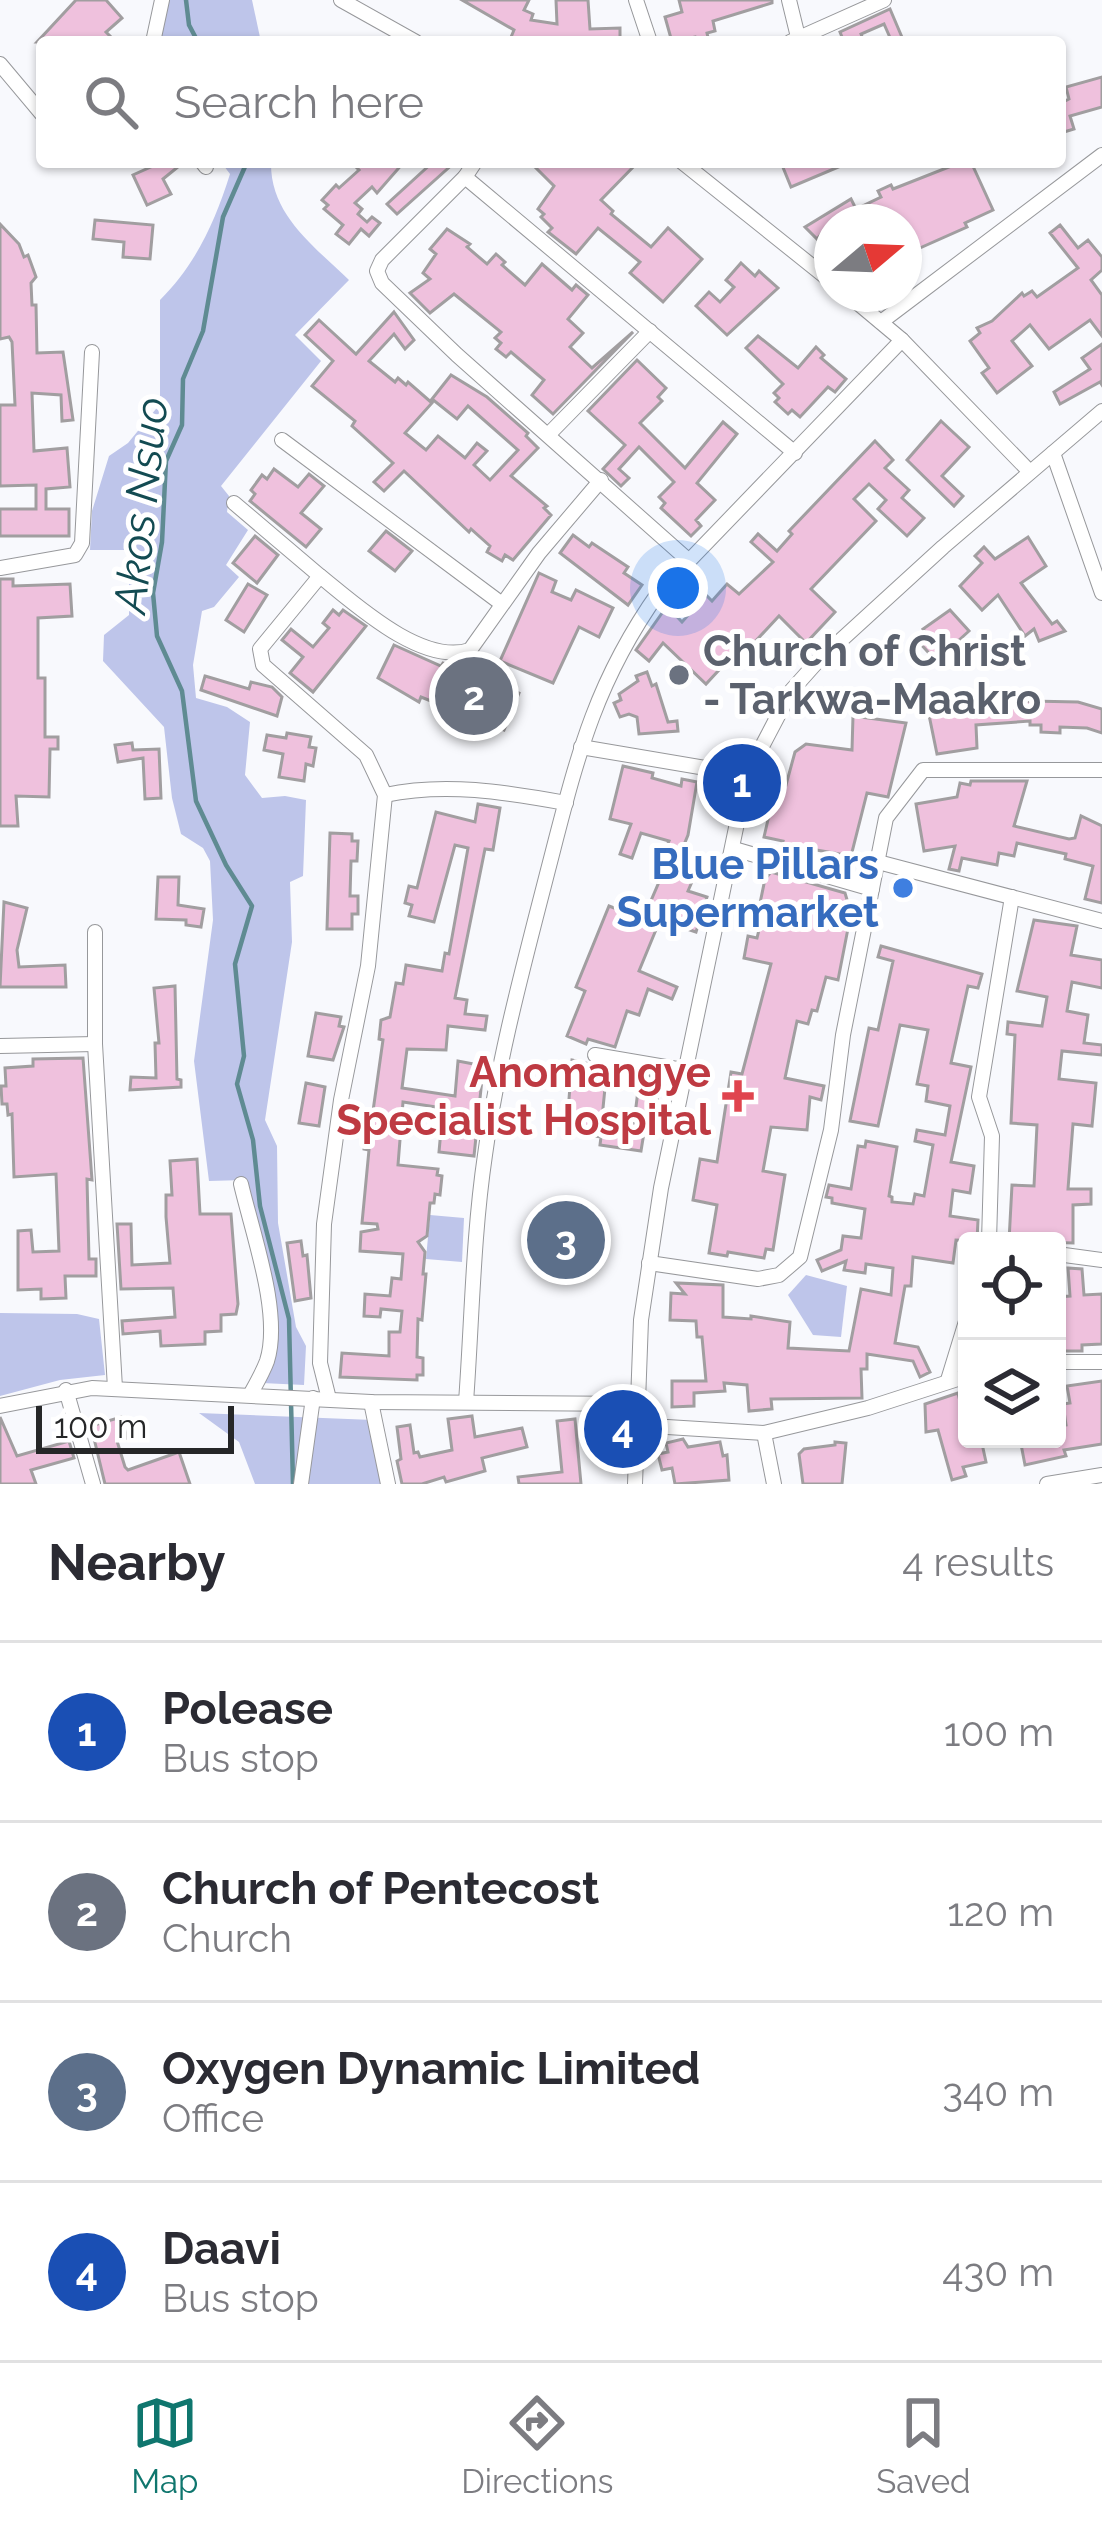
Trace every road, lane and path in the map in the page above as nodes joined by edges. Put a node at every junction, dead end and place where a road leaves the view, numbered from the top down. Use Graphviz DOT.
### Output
graph roads {
  1 [pos="162,0"];
  2 [pos="341,0"];
  3 [pos="636,0"];
  4 [pos="789,0"];
  5 [pos="884,0"];
  6 [pos="154,36"];
  7 [pos="405,36"];
  8 [pos="648,36"];
  9 [pos="794,36"];
  10 [pos="803,36"];
  11 [pos="0,64"];
  12 [pos="36,107"];
  13 [pos="1102,155"];
  14 [pos="471,168"];
  15 [pos="692,168"];
  16 [pos="465,177"];
  17 [pos="814,267"];
  18 [pos="869,312"];
  19 [pos="881,322"];
  20 [pos="650,331"];
  21 [pos="902,340"];
  22 [pos="92,352"];
  23 [pos="1102,411"];
  24 [pos="549,434"];
  25 [pos="282,440"];
  26 [pos="795,452"];
  27 [pos="1053,453"];
  28 [pos="1030,472"];
  29 [pos="602,480"];
  30 [pos="234,503"];
  31 [pos="688,560"];
  32 [pos="0,568"];
  33 [pos="320,576"];
  34 [pos="1102,593"];
  35 [pos="502,604"];
  36 [pos="580,747"];
  37 [pos="1102,770"];
  38 [pos="747,775"];
  39 [pos="385,794"];
  40 [pos="566,802"];
  41 [pos="734,848"];
  42 [pos="878,862"];
  43 [pos="872,889"];
  44 [pos="1012,897"];
  45 [pos="1102,921"];
  46 [pos="95,932"];
  47 [pos="95,1044"];
  48 [pos="0,1046"];
  49 [pos="595,1055"];
  50 [pos="683,1070"];
  51 [pos="242,1184"];
  52 [pos="989,1232"];
  53 [pos="1066,1255"];
  54 [pos="1102,1260"];
  55 [pos="649,1263"];
  56 [pos="960,1340"];
  57 [pos="1066,1362"];
  58 [pos="1102,1362"];
  59 [pos="958,1378"];
  60 [pos="948,1380"];
  61 [pos="115,1388"];
  62 [pos="66,1390"];
  63 [pos="250,1395"];
  64 [pos="316,1398"];
  65 [pos="371,1402"];
  66 [pos="466,1402"];
  67 [pos="636,1404"];
  68 [pos="0,1406"];
  69 [pos="635,1426"];
  70 [pos="764,1433"];
  71 [pos="1102,1474"];
  72 [pos="93,1484"];
  73 [pos="302,1484"];
  74 [pos="388,1484"];
  75 [pos="635,1484"];
  76 [pos="774,1484"];
  77 [pos="1047,1484"];
  1 -- 6 [label="street"];
  2 -- 7 [label="street"];
  3 -- 8 [label="street"];
  4 -- 9 [label="street"];
  5 -- 10 [label="street"];
  11 -- 12 [label="street"];
  13 -- 19 [label="street"];
  14 -- 16 [label="street"];
  15 -- 17 [label="street"];
  16 -- 20 [label="street"];
  16 -- 24 [label="street"];
  18 -- 19 [label="street"];
  19 -- 21 [label="street"];
  20 -- 24 [label="street"];
  20 -- 26 [label="street"];
  21 -- 26 [label="street"];
  21 -- 28 [label="street"];
  22 -- 32 [label="street"];
  23 -- 27 [label="street"];
  24 -- 29 [label="street"];
  25 -- 35 [label="street"];
  26 -- 31 [label="street"];
  27 -- 28 [label="street"];
  27 -- 34 [label="street"];
  28 -- 38 [label="street"];
  29 -- 31 [label="street"];
  29 -- 35 [label="street"];
  30 -- 33 [label="street"];
  31 -- 36 [label="street"];
  33 -- 35 [label="street"];
  33 -- 39 [label="street"];
  36 -- 38 [label="street"];
  36 -- 40 [label="street"];
  37 -- 42 [label="street"];
  38 -- 41 [label="street"];
  39 -- 40 [label="street"];
  39 -- 64 [label="street"];
  40 -- 66 [label="street"];
  41 -- 43 [label="street"];
  41 -- 50 [label="street"];
  42 -- 43 [label="street"];
  42 -- 44 [label="street"];
  43 -- 55 [label="street"];
  44 -- 45 [label="street"];
  44 -- 52 [label="street"];
  46 -- 47 [label="street"];
  47 -- 48 [label="street"];
  47 -- 61 [label="street"];
  49 -- 50 [label="street"];
  50 -- 55 [label="street"];
  51 -- 63 [label="street"];
  53 -- 54 [label="street"];
  55 -- 67 [label="street"];
  56 -- 60 [label="street"];
  57 -- 58 [label="street"];
  59 -- 60 [label="street"];
  60 -- 70 [label="street"];
  61 -- 62 [label="street"];
  61 -- 63 [label="street"];
  62 -- 68 [label="street"];
  62 -- 72 [label="street"];
  63 -- 64 [label="street"];
  64 -- 65 [label="street"];
  64 -- 73 [label="street"];
  65 -- 66 [label="street"];
  65 -- 74 [label="street"];
  66 -- 67 [label="street"];
  67 -- 69 [label="street"];
  69 -- 70 [label="street"];
  69 -- 75 [label="street"];
  70 -- 76 [label="street"];
  71 -- 77 [label="street"];
}
